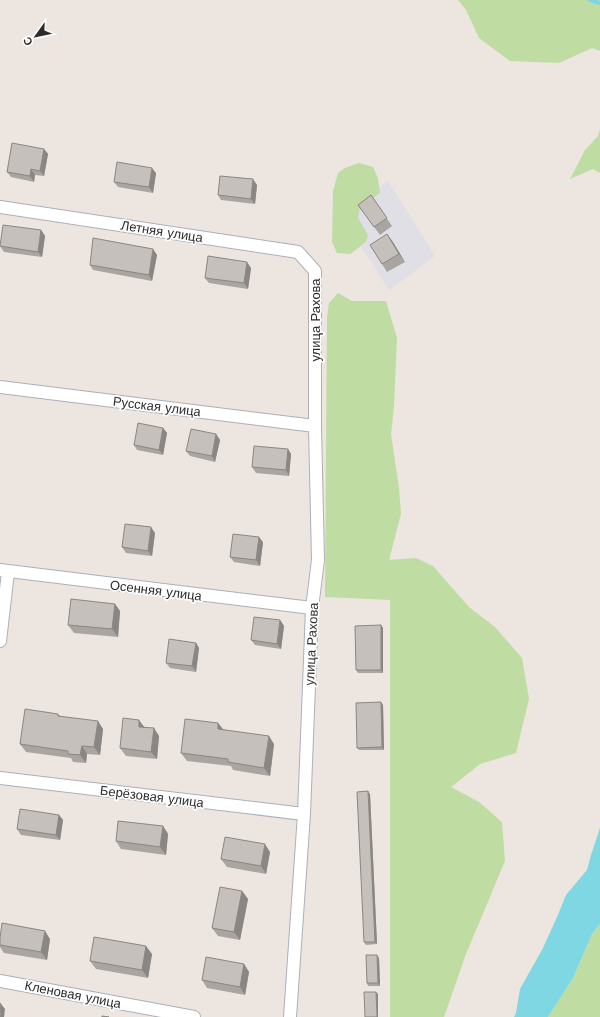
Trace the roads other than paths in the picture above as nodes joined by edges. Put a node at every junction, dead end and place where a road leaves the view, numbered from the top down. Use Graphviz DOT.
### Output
graph roads {
  1 [pos="0,207"];
  2 [pos="315,271"];
  3 [pos="0,386"];
  4 [pos="315,426"];
  5 [pos="4,571"];
  6 [pos="312,608"];
  7 [pos="0,641"];
  8 [pos="0,778"];
  9 [pos="304,814"];
  10 [pos="0,981"];
  11 [pos="194,1017"];
  12 [pos="290,1017"];
  1 -- 2 [label="street, Летняя улица"];
  2 -- 4 [label="street, улица Рахова"];
  3 -- 4 [label="street, Русская улица"];
  4 -- 6 [label="street, улица Рахова"];
  5 -- 6 [label="street, Осенняя улица"];
  5 -- 7 [label="street"];
  6 -- 9 [label="street, улица Рахова"];
  8 -- 9 [label="street, Берёзовая улица"];
  9 -- 12 [label="street, улица Рахова"];
  10 -- 11 [label="street, Кленовая улица"];
}
